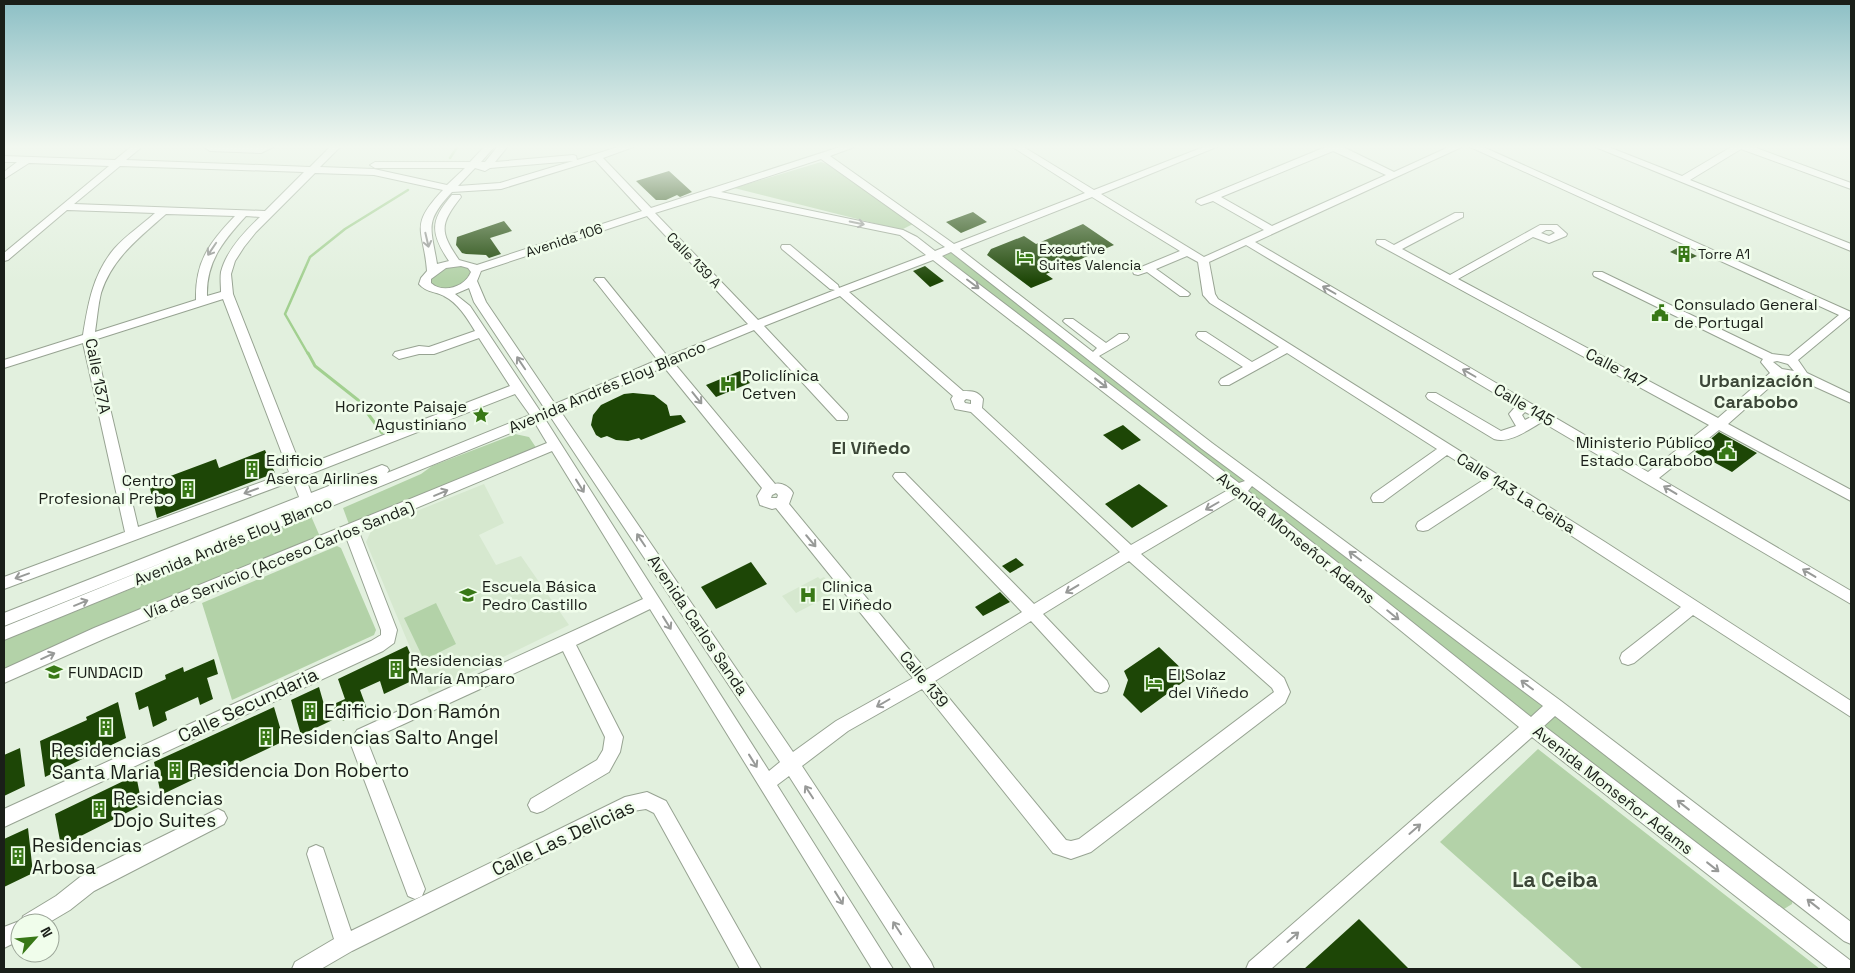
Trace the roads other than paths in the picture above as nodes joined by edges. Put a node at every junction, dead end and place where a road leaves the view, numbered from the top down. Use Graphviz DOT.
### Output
graph roads {
  1 [pos="74,191"];
  2 [pos="84,191"];
  3 [pos="292,191"];
  4 [pos="449,191"];
  5 [pos="461,191"];
  6 [pos="484,191"];
  7 [pos="629,191"];
  8 [pos="873,191"];
  9 [pos="1089,191"];
  10 [pos="1090,191"];
  11 [pos="1227,191"];
  12 [pos="1358,191"];
  13 [pos="1574,191"];
  14 [pos="1711,191"];
  15 [pos="707,192"];
  16 [pos="1214,197"];
  17 [pos="451,202"];
  18 [pos="1201,202"];
  19 [pos="69,207"];
  20 [pos="163,211"];
  21 [pos="244,212"];
  22 [pos="648,212"];
  23 [pos="270,214"];
  24 [pos="1459,215"];
  25 [pos="928,230"];
  26 [pos="1272,230"];
  27 [pos="1531,234"];
  28 [pos="913,239"];
  29 [pos="1248,242"];
  30 [pos="1381,242"];
  31 [pos="949,245"];
  32 [pos="4,246"];
  33 [pos="786,247"];
  34 [pos="1851,248"];
  35 [pos="1394,249"];
  36 [pos="931,252"];
  37 [pos="1188,252"];
  38 [pos="4,258"];
  39 [pos="1203,261"];
  40 [pos="456,263"];
  41 [pos="4,269"];
  42 [pos="432,272"];
  43 [pos="1598,274"];
  44 [pos="474,275"];
  45 [pos="1450,279"];
  46 [pos="600,280"];
  47 [pos="838,289"];
  48 [pos="444,292"];
  49 [pos="227,294"];
  50 [pos="1184,294"];
  51 [pos="202,302"];
  52 [pos="1849,315"];
  53 [pos="1069,321"];
  54 [pos="755,322"];
  55 [pos="482,333"];
  56 [pos="1202,335"];
  57 [pos="1123,337"];
  58 [pos="88,339"];
  59 [pos="1288,347"];
  60 [pos="1105,348"];
  61 [pos="399,355"];
  62 [pos="1092,356"];
  63 [pos="663,358"];
  64 [pos="1770,358"];
  65 [pos="1790,361"];
  66 [pos="4,364"];
  67 [pos="1251,367"];
  68 [pos="1778,372"];
  69 [pos="1800,375"];
  70 [pos="1224,382"];
  71 [pos="517,388"];
  72 [pos="1432,396"];
  73 [pos="1851,399"];
  74 [pos="1525,405"];
  75 [pos="550,407"];
  76 [pos="535,413"];
  77 [pos="1542,416"];
  78 [pos="842,417"];
  79 [pos="1719,424"];
  80 [pos="1523,427"];
  81 [pos="554,445"];
  82 [pos="1446,449"];
  83 [pos="297,474"];
  84 [pos="900,476"];
  85 [pos="1650,478"];
  86 [pos="1495,479"];
  87 [pos="1254,480"];
  88 [pos="1237,491"];
  89 [pos="1851,496"];
  90 [pos="1378,498"];
  91 [pos="307,500"];
  92 [pos="1423,526"];
  93 [pos="351,531"];
  94 [pos="133,535"];
  95 [pos="1130,553"];
  96 [pos="1386,580"];
  97 [pos="4,583"];
  98 [pos="1367,595"];
  99 [pos="1851,598"];
  100 [pos="653,601"];
  101 [pos="1692,607"];
  102 [pos="1033,613"];
  103 [pos="4,620"];
  104 [pos="4,634"];
  105 [pos="567,642"];
  106 [pos="1628,658"];
  107 [pos="4,676"];
  108 [pos="925,679"];
  109 [pos="1100,686"];
  110 [pos="1555,706"];
  111 [pos="1851,710"];
  112 [pos="1530,726"];
  113 [pos="792,765"];
  114 [pos="767,782"];
  115 [pos="538,805"];
  116 [pos="4,818"];
  117 [pos="218,818"];
  118 [pos="316,854"];
  119 [pos="415,889"];
  120 [pos="47,913"];
  121 [pos="1851,934"];
  122 [pos="345,944"];
  123 [pos="302,969"];
  124 [pos="751,969"];
  125 [pos="884,969"];
  126 [pos="924,969"];
  127 [pos="1256,969"];
  128 [pos="1845,969"];
  1 -- 32 [label="street"];
  2 -- 19 [label="street"];
  3 -- 23 [label="street"];
  4 -- 42 [label="street, one-way"];
  5 -- 17 [label="street"];
  6 -- 17 [label="street"];
  7 -- 22 [label="street, Calle 139 A"];
  8 -- 25 [label="street, Avenida Monseñor Adams"];
  9 -- 31 [label="street, Avenida Andrés Eloy Blanco"];
  10 -- 37 [label="street"];
  11 -- 16 [label="street"];
  12 -- 26 [label="street"];
  13 -- 52 [label="street"];
  14 -- 34 [label="street"];
  15 -- 22 [label="street, Avenida 106"];
  15 -- 28 [label="street, Avenida Monseñor Adams, one-way"];
  16 -- 18 [label="street"];
  16 -- 26 [label="street"];
  17 -- 40 [label="street"];
  19 -- 20 [label="street"];
  19 -- 38 [label="street"];
  19 -- 41 [label="street"];
  20 -- 21 [label="street"];
  20 -- 58 [label="street, Calle 137A"];
  21 -- 23 [label="street"];
  21 -- 51 [label="street, one-way"];
  22 -- 44 [label="street, Avenida 106"];
  22 -- 54 [label="street, Calle 139 A"];
  23 -- 49 [label="street"];
  24 -- 35 [label="street"];
  25 -- 28 [label="street"];
  25 -- 31 [label="street, Avenida Monseñor Adams"];
  26 -- 29 [label="street"];
  27 -- 45 [label="street"];
  28 -- 36 [label="street, Avenida Monseñor Adams"];
  29 -- 39 [label="street"];
  74 -- 29 [label="street, Calle 145, one-way"];
  30 -- 35 [label="street, Calle 147"];
  31 -- 36 [label="street, Avenida Andrés Eloy Blanco"];
  31 -- 62 [label="street, Avenida Monseñor Adams"];
  33 -- 47 [label="street"];
  35 -- 45 [label="street, Calle 147"];
  36 -- 47 [label="street, Avenida Andrés Eloy Blanco"];
  36 -- 88 [label="street, Avenida Monseñor Adams, one-way"];
  37 -- 39 [label="street"];
  37 -- 50 [label="street"];
  39 -- 59 [label="street, Calle 143 La Ceiba"];
  40 -- 42 [label="street"];
  40 -- 44 [label="street"];
  42 -- 48 [label="street, Avenida Carlos Sanda"];
  43 -- 64 [label="street"];
  44 -- 48 [label="street, Avenida 106"];
  75 -- 44 [label="street, Avenida Carlos Sanda, one-way"];
  45 -- 79 [label="street, Calle 147"];
  46 -- 63 [label="street"];
  47 -- 54 [label="street, Avenida Andrés Eloy Blanco"];
  47 -- 95 [label="street"];
  48 -- 55 [label="street, Avenida Carlos Sanda"];
  49 -- 51 [label="street"];
  49 -- 83 [label="street"];
  51 -- 58 [label="street"];
  52 -- 65 [label="street"];
  53 -- 60 [label="street"];
  54 -- 63 [label="street, Avenida Andrés Eloy Blanco"];
  54 -- 78 [label="street, Calle 139 A"];
  55 -- 61 [label="street"];
  55 -- 71 [label="street, Avenida Carlos Sanda"];
  56 -- 67 [label="street"];
  57 -- 60 [label="street"];
  58 -- 66 [label="street"];
  58 -- 94 [label="street, Calle 137A"];
  59 -- 67 [label="street"];
  59 -- 82 [label="street, Calle 143 La Ceiba"];
  60 -- 62 [label="street"];
  62 -- 87 [label="street, Avenida Monseñor Adams"];
  63 -- 75 [label="street, Avenida Andrés Eloy Blanco"];
  63 -- 108 [label="street, Calle 139, one-way"];
  64 -- 65 [label="street"];
  64 -- 68 [label="street"];
  65 -- 69 [label="street"];
  67 -- 70 [label="street"];
  68 -- 69 [label="street"];
  68 -- 79 [label="street"];
  69 -- 73 [label="street"];
  71 -- 76 [label="street, Avenida Carlos Sanda"];
  71 -- 83 [label="street"];
  72 -- 80 [label="street"];
  74 -- 77 [label="street, Calle 145"];
  74 -- 80 [label="street"];
  75 -- 76 [label="street, Avenida Andrés Eloy Blanco"];
  113 -- 75 [label="street, Avenida Carlos Sanda, one-way"];
  76 -- 81 [label="street, Avenida Carlos Sanda"];
  76 -- 91 [label="street, Avenida Andrés Eloy Blanco"];
  104 -- 76 [label="street, Avenida Andrés Eloy Blanco, one-way"];
  77 -- 80 [label="street"];
  77 -- 85 [label="street, Calle 145"];
  79 -- 85 [label="street"];
  79 -- 89 [label="street, Calle 147"];
  93 -- 81 [label="street, Vía de Servicio (Acceso Carlos Sanda), one-way"];
  81 -- 100 [label="street, Avenida Carlos Sanda, one-way"];
  82 -- 86 [label="street, Calle 143 La Ceiba"];
  82 -- 90 [label="street"];
  83 -- 91 [label="street"];
  83 -- 94 [label="street, one-way"];
  84 -- 102 [label="street"];
  99 -- 85 [label="street, Calle 145, one-way"];
  86 -- 92 [label="street"];
  86 -- 101 [label="street, Calle 143 La Ceiba"];
  87 -- 88 [label="street"];
  96 -- 87 [label="street, Avenida Monseñor Adams, one-way"];
  88 -- 95 [label="street, one-way"];
  88 -- 98 [label="street, Avenida Monseñor Adams"];
  91 -- 103 [label="street, Avenida Andrés Eloy Blanco"];
  107 -- 93 [label="street, Vía de Servicio (Acceso Carlos Sanda), one-way"];
  93 -- 116 [label="street, Calle Secundaria"];
  94 -- 97 [label="street, one-way"];
  95 -- 102 [label="street, one-way"];
  95 -- 108 [label="street, Calle 139"];
  96 -- 98 [label="street"];
  110 -- 96 [label="street, Avenida Monseñor Adams, one-way"];
  98 -- 112 [label="street, Avenida Monseñor Adams, one-way"];
  100 -- 105 [label="street"];
  100 -- 114 [label="street, Avenida Carlos Sanda, one-way"];
  101 -- 106 [label="street"];
  101 -- 111 [label="street, Calle 143 La Ceiba"];
  102 -- 108 [label="street"];
  102 -- 109 [label="street"];
  105 -- 115 [label="street"];
  105 -- 119 [label="street"];
  108 -- 113 [label="street, one-way"];
  110 -- 112 [label="street"];
  121 -- 110 [label="street, Avenida Monseñor Adams, one-way"];
  127 -- 112 [label="street, one-way"];
  112 -- 128 [label="street, Avenida Monseñor Adams, one-way"];
  113 -- 114 [label="street"];
  126 -- 113 [label="street, Avenida Carlos Sanda, one-way"];
  114 -- 125 [label="street, Avenida Carlos Sanda, one-way"];
  117 -- 120 [label="street"];
  118 -- 122 [label="street"];
  122 -- 123 [label="street, Calle Las Delicias"];
  122 -- 124 [label="street, Calle Las Delicias"];
}
